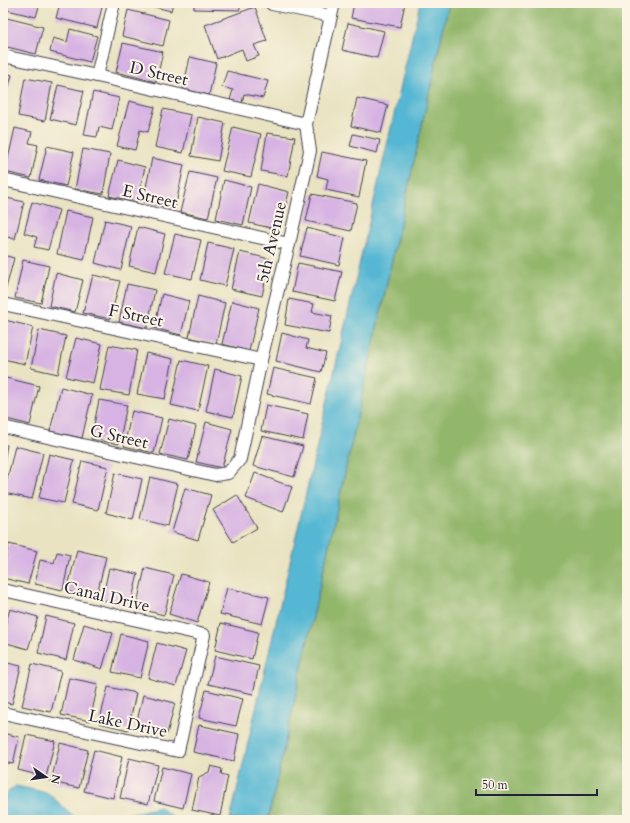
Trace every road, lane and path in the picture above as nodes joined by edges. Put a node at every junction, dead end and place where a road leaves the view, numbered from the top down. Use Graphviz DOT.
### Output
graph roads {
  1 [pos="114,3"];
  2 [pos="271,3"];
  3 [pos="334,3"];
  4 [pos="331,16"];
  5 [pos="3,56"];
  6 [pos="97,76"];
  7 [pos="306,124"];
  8 [pos="3,180"];
  9 [pos="289,244"];
  10 [pos="3,304"];
  11 [pos="261,360"];
  12 [pos="3,427"];
  13 [pos="228,473"];
  14 [pos="3,590"];
  15 [pos="204,635"];
  16 [pos="3,713"];
  1 -- 6 [label="street"];
  2 -- 4 [label="street"];
  3 -- 4 [label="street, 5th Avenue"];
  4 -- 7 [label="street, 5th Avenue"];
  5 -- 6 [label="street, D Street"];
  6 -- 7 [label="street, D Street"];
  7 -- 9 [label="street, 5th Avenue"];
  8 -- 9 [label="street, E Street"];
  9 -- 11 [label="street, 5th Avenue"];
  10 -- 11 [label="street, F Street"];
  11 -- 13 [label="street, 5th Avenue"];
  12 -- 13 [label="street, G Street"];
  14 -- 15 [label="street, Canal Drive"];
  15 -- 16 [label="street, Lake Drive"];
}
